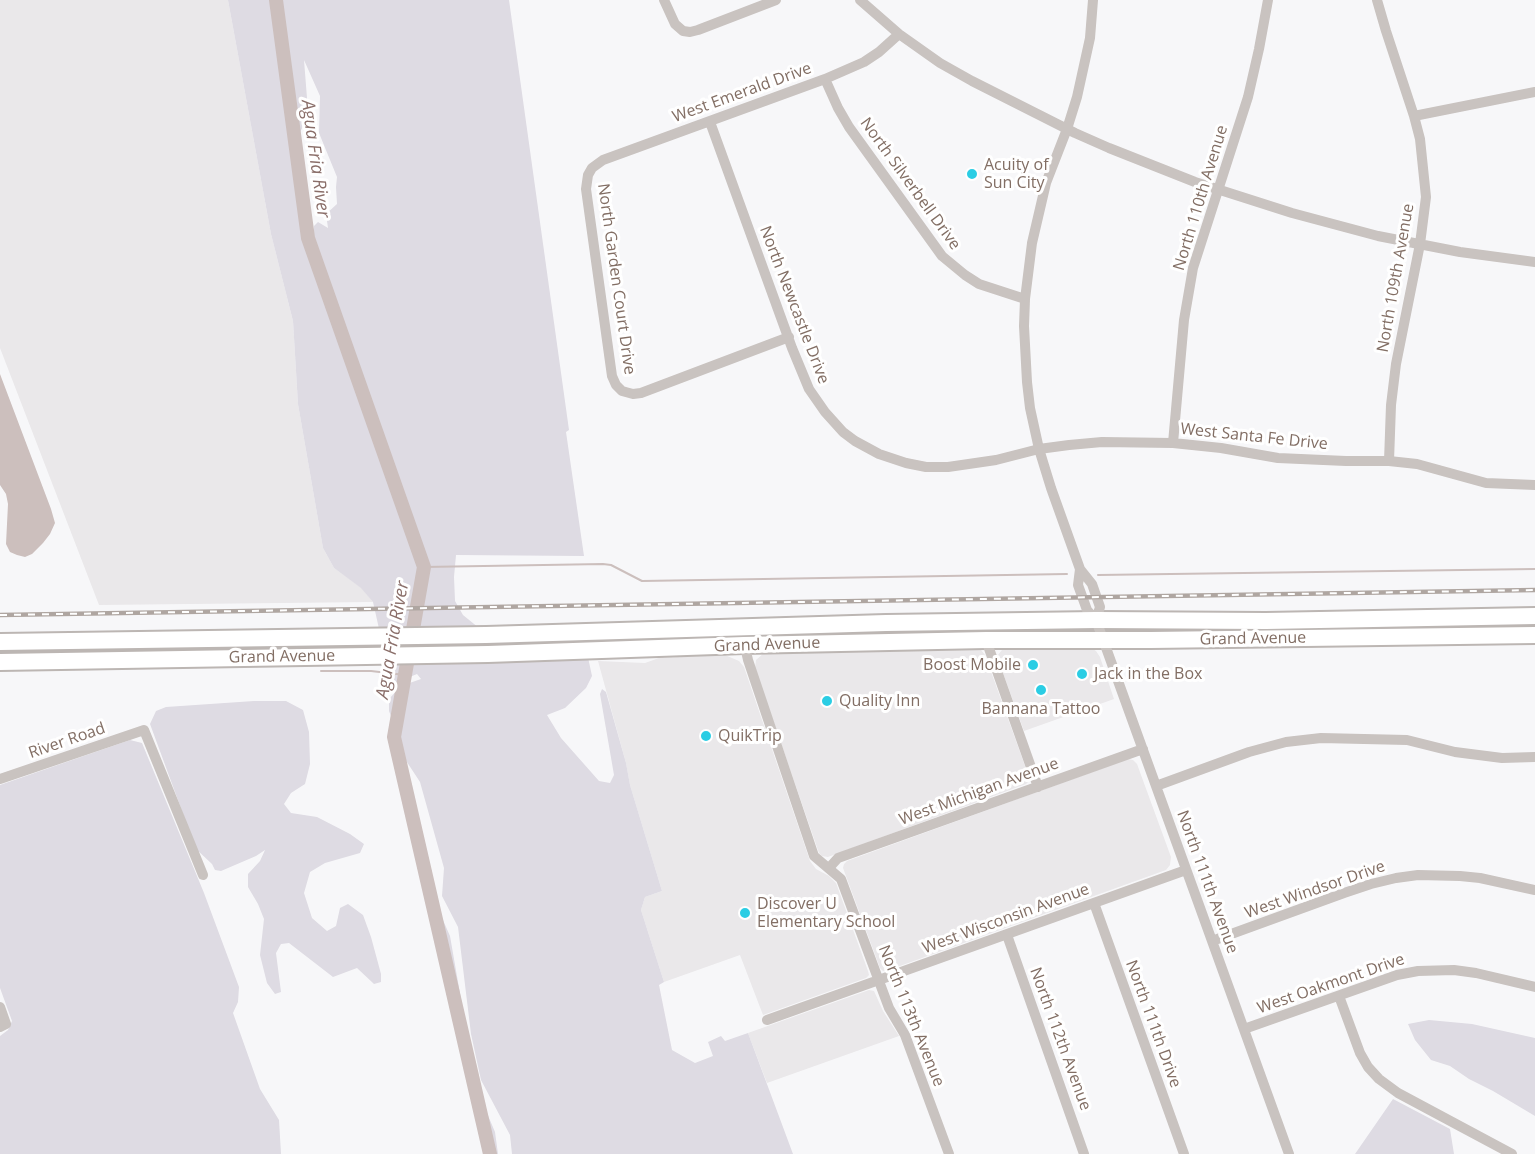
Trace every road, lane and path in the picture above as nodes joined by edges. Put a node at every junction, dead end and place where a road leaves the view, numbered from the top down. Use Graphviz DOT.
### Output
graph roads {
  1 [pos="664,0"];
  2 [pos="776,0"];
  3 [pos="860,0"];
  4 [pos="1094,0"];
  5 [pos="1268,0"];
  6 [pos="1377,0"];
  7 [pos="899,34"];
  8 [pos="825,79"];
  9 [pos="1535,92"];
  10 [pos="1414,116"];
  11 [pos="710,122"];
  12 [pos="1068,129"];
  13 [pos="590,171"];
  14 [pos="1218,190"];
  15 [pos="1420,244"];
  16 [pos="1535,262"];
  17 [pos="1025,299"];
  18 [pos="789,337"];
  19 [pos="1173,443"];
  20 [pos="1039,449"];
  21 [pos="1389,461"];
  22 [pos="1535,485"];
  23 [pos="1535,616"];
  24 [pos="1096,620"];
  25 [pos="744,627"];
  26 [pos="1535,635"];
  27 [pos="986,640"];
  28 [pos="1103,640"];
  29 [pos="0,642"];
  30 [pos="744,645"];
  31 [pos="0,662"];
  32 [pos="1143,749"];
  33 [pos="1535,757"];
  34 [pos="0,779"];
  35 [pos="1156,786"];
  36 [pos="1038,787"];
  37 [pos="829,868"];
  38 [pos="1186,870"];
  39 [pos="202,875"];
  40 [pos="1535,891"];
  41 [pos="1094,903"];
  42 [pos="1007,935"];
  43 [pos="1212,941"];
  44 [pos="879,980"];
  45 [pos="1535,987"];
  46 [pos="1339,996"];
  47 [pos="0,1007"];
  48 [pos="767,1020"];
  49 [pos="3,1026"];
  50 [pos="1244,1029"];
  51 [pos="949,1154"];
  52 [pos="1084,1154"];
  53 [pos="1184,1154"];
  54 [pos="1289,1154"];
  55 [pos="1512,1154"];
  1 -- 2 [label="street"];
  3 -- 7 [label="street"];
  4 -- 12 [label="street, North 111th Avenue"];
  5 -- 14 [label="street, North 110th Avenue"];
  6 -- 10 [label="street, North 109th Avenue"];
  7 -- 8 [label="street, West Emerald Drive"];
  7 -- 12 [label="street"];
  8 -- 11 [label="street, West Emerald Drive"];
  8 -- 17 [label="street, North Silverbell Drive"];
  9 -- 10 [label="street"];
  10 -- 15 [label="street, North 109th Avenue"];
  11 -- 13 [label="street, West Emerald Drive"];
  11 -- 18 [label="street, North Newcastle Drive"];
  12 -- 14 [label="street"];
  12 -- 17 [label="street, North 111th Avenue"];
  13 -- 18 [label="street, North Garden Court Drive"];
  14 -- 15 [label="street"];
  14 -- 19 [label="street, North 110th Avenue"];
  15 -- 16 [label="street"];
  15 -- 21 [label="street, North 109th Avenue"];
  17 -- 20 [label="street, North 111th Avenue"];
  18 -- 20 [label="street, North Newcastle Drive"];
  19 -- 20 [label="street, West Santa Fe Drive"];
  19 -- 21 [label="street, West Santa Fe Drive"];
  20 -- 24 [label="street, North 111th Avenue"];
  21 -- 22 [label="street, West Santa Fe Drive"];
  23 -- 24 [label="highway, Grand Avenue"];
  24 -- 25 [label="highway, Grand Avenue"];
  24 -- 28 [label="street, North 111th Avenue"];
  25 -- 29 [label="highway, Grand Avenue"];
  25 -- 30 [label="street, North 113th Avenue"];
  26 -- 28 [label="highway, Grand Avenue"];
  27 -- 28 [label="highway, Grand Avenue"];
  27 -- 30 [label="highway, Grand Avenue"];
  27 -- 36 [label="street"];
  28 -- 32 [label="street, North 111th Avenue"];
  30 -- 31 [label="highway, Grand Avenue"];
  30 -- 37 [label="street, North 113th Avenue"];
  32 -- 35 [label="street, North 111th Avenue"];
  32 -- 36 [label="street, West Michigan Avenue"];
  33 -- 35 [label="street"];
  34 -- 39 [label="street, River Road"];
  35 -- 38 [label="street, North 111th Avenue"];
  36 -- 37 [label="street, West Michigan Avenue"];
  37 -- 44 [label="street, North 113th Avenue"];
  38 -- 41 [label="street, West Wisconsin Avenue"];
  38 -- 43 [label="street, North 111th Avenue"];
  40 -- 43 [label="street, West Windsor Drive"];
  41 -- 42 [label="street, West Wisconsin Avenue"];
  41 -- 53 [label="street, North 111th Drive"];
  42 -- 44 [label="street, West Wisconsin Avenue"];
  42 -- 52 [label="street, North 112th Avenue"];
  43 -- 50 [label="street, North 111th Avenue"];
  44 -- 48 [label="street, West Wisconsin Avenue"];
  44 -- 51 [label="street, North 113th Avenue"];
  45 -- 46 [label="street, West Oakmont Drive"];
  46 -- 50 [label="street, West Oakmont Drive"];
  46 -- 55 [label="street"];
  47 -- 49 [label="street"];
  50 -- 54 [label="street, North 111th Avenue"];
}
